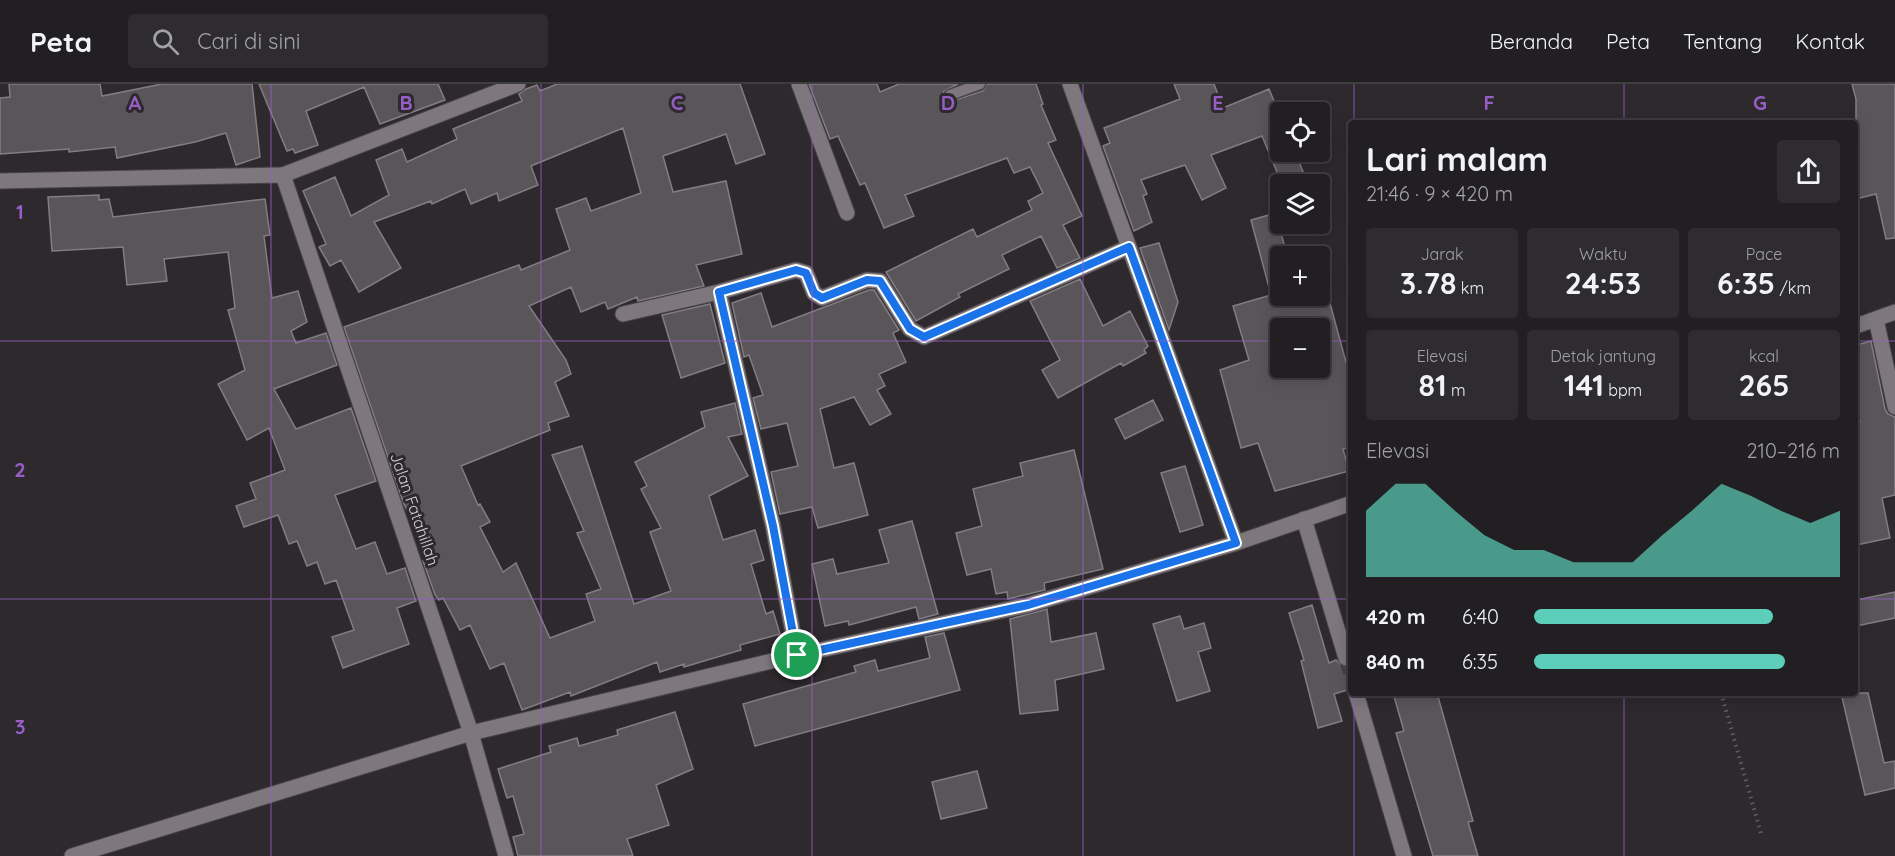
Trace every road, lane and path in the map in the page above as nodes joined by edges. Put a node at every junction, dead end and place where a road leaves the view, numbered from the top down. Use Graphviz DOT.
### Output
graph roads {
  1 [pos="518,84"];
  2 [pos="799,84"];
  3 [pos="980,84"];
  4 [pos="1070,84"];
  5 [pos="950,95"];
  6 [pos="283,175"];
  7 [pos="0,181"];
  8 [pos="847,213"];
  9 [pos="1129,247"];
  10 [pos="719,292"];
  11 [pos="1895,312"];
  12 [pos="623,314"];
  13 [pos="1876,318"];
  14 [pos="1858,325"];
  15 [pos="1895,407"];
  16 [pos="1348,504"];
  17 [pos="1305,519"];
  18 [pos="1236,543"];
  19 [pos="797,655"];
  20 [pos="1346,658"];
  21 [pos="1357,696"];
  22 [pos="1722,696"];
  23 [pos="471,733"];
  24 [pos="1762,837"];
  25 [pos="72,856"];
  26 [pos="506,856"];
  27 [pos="1404,856"];
  1 -- 6 [label="street"];
  2 -- 8 [label="street"];
  3 -- 5 [label="lane"];
  4 -- 9 [label="street"];
  6 -- 7 [label="street"];
  6 -- 23 [label="street, Jalan Fatahillah"];
  9 -- 10 [label="street"];
  9 -- 18 [label="street"];
  10 -- 12 [label="street"];
  10 -- 19 [label="street"];
  11 -- 13 [label="street"];
  13 -- 14 [label="street"];
  13 -- 15 [label="street"];
  16 -- 17 [label="street"];
  17 -- 18 [label="street"];
  17 -- 20 [label="street"];
  18 -- 19 [label="street"];
  19 -- 23 [label="street"];
  21 -- 27 [label="street"];
  22 -- 24 [label="path"];
  23 -- 25 [label="street"];
  23 -- 26 [label="street, Jalan Fatahillah"];
}
